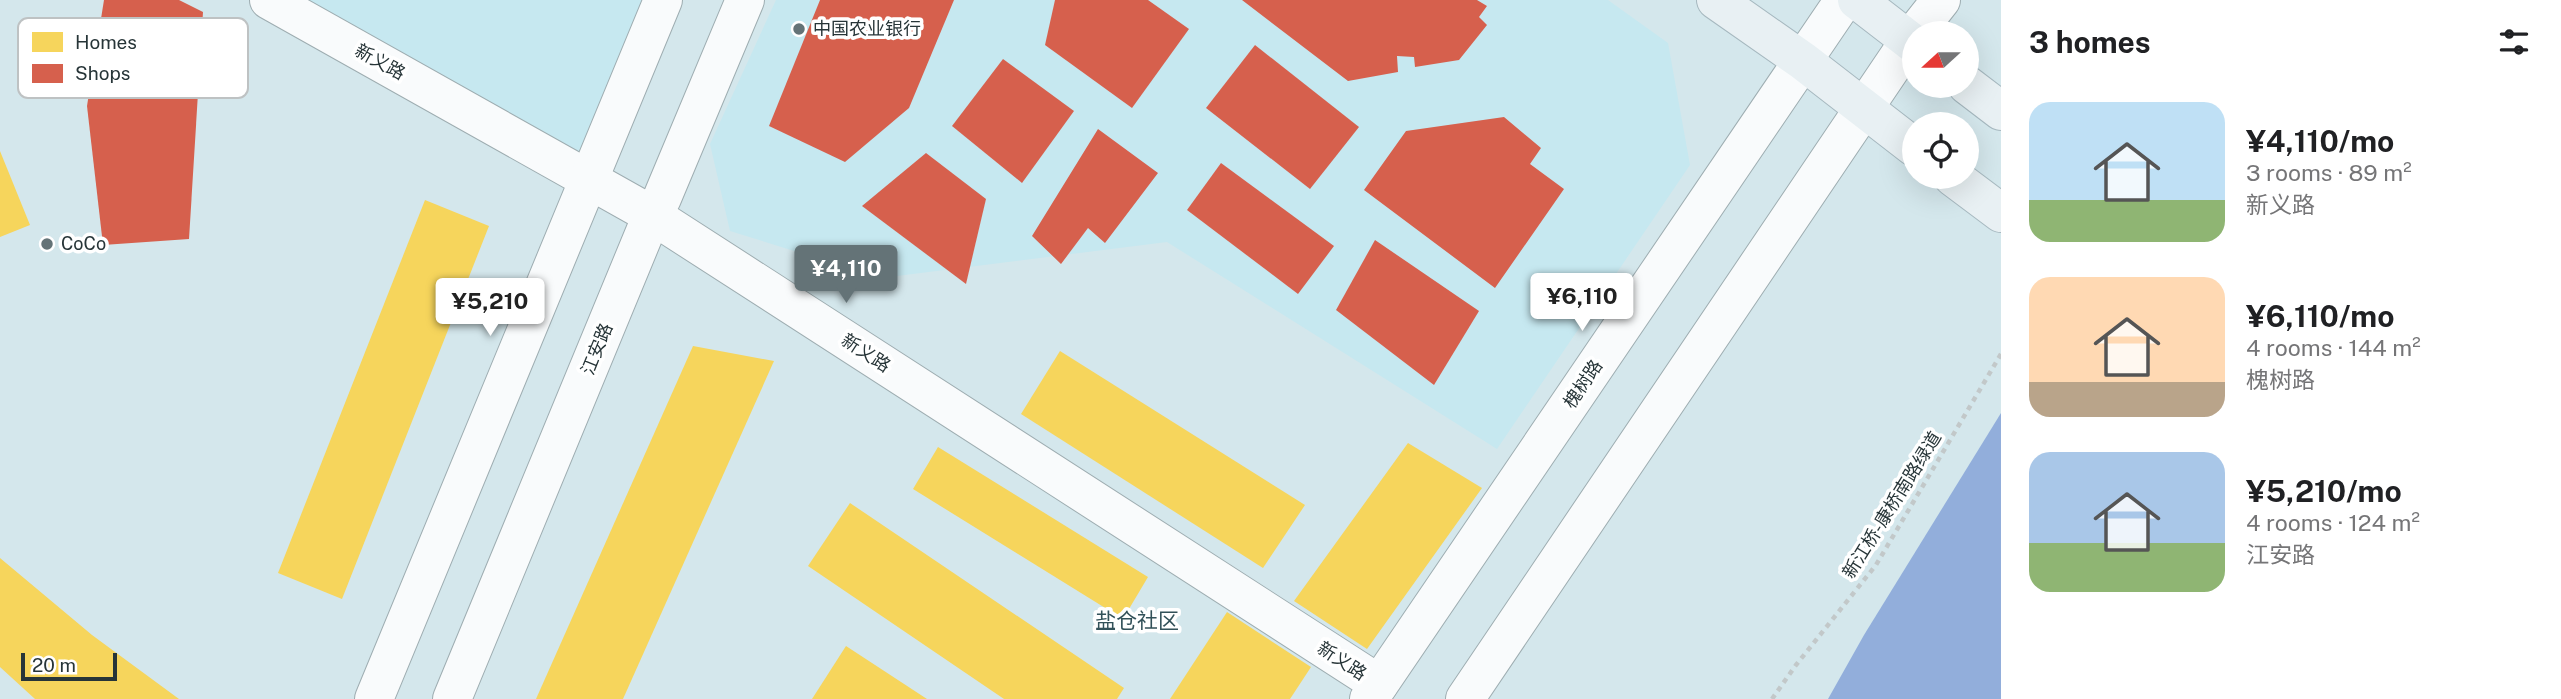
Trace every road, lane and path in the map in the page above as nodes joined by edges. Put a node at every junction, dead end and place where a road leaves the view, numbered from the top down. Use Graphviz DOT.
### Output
graph roads {
  1 [pos="269,0"];
  2 [pos="663,0"];
  3 [pos="745,0"];
  4 [pos="1716,0"];
  5 [pos="1844,0"];
  6 [pos="1857,0"];
  7 [pos="1941,0"];
  8 [pos="1926,21"];
  9 [pos="1902,31"];
  10 [pos="1902,54"];
  11 [pos="1803,61"];
  12 [pos="1979,94"];
  13 [pos="1865,109"];
  14 [pos="2001,111"];
  15 [pos="1902,138"];
  16 [pos="589,178"];
  17 [pos="1969,189"];
  18 [pos="2001,214"];
  19 [pos="652,215"];
  20 [pos="2001,354"];
  21 [pos="1374,692"];
  22 [pos="374,699"];
  23 [pos="452,699"];
  24 [pos="1465,699"];
  25 [pos="1772,699"];
  1 -- 16 [label="street, 新义路"];
  2 -- 16 [label="street"];
  3 -- 19 [label="street, 江安路"];
  4 -- 11 [label="main road"];
  5 -- 11 [label="street, 槐树路"];
  6 -- 9 [label="main road"];
  7 -- 8 [label="street"];
  10 -- 13 [label="street"];
  11 -- 13 [label="main road"];
  11 -- 21 [label="street, 槐树路"];
  12 -- 14 [label="main road"];
  13 -- 15 [label="main road"];
  13 -- 24 [label="street"];
  16 -- 19 [label="street, 新义路"];
  16 -- 22 [label="street"];
  17 -- 18 [label="main road"];
  19 -- 21 [label="street, 新义路"];
  19 -- 23 [label="street, 江安路"];
  20 -- 25 [label="path, 新江桥-康桥南路绿道"];
}
